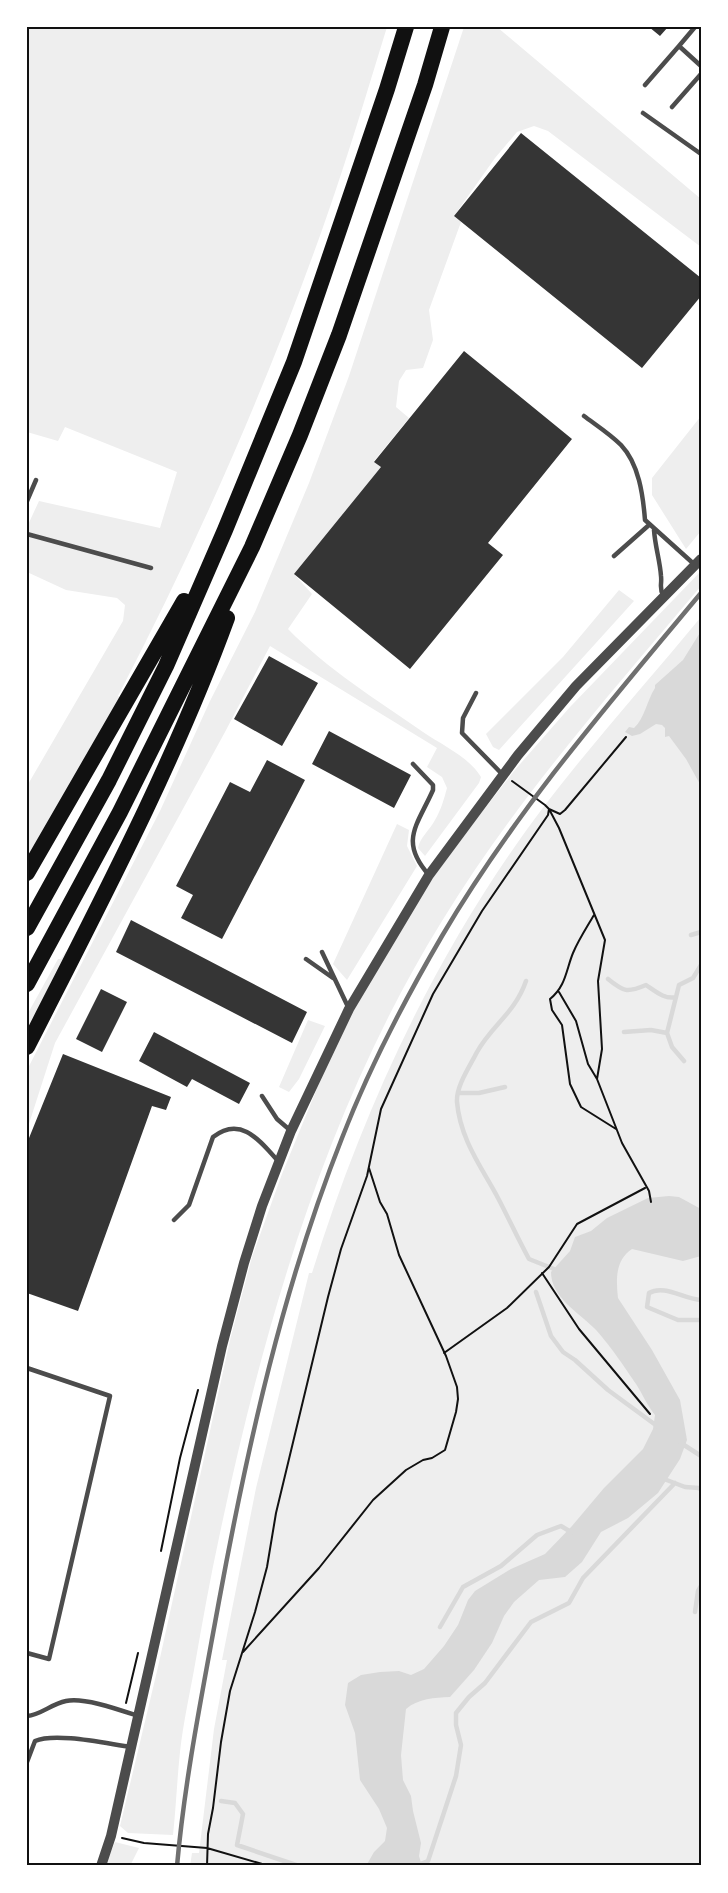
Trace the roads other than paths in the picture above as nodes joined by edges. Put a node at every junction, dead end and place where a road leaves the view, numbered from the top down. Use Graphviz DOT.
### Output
graph roads {
  1 [pos="406,27"];
  2 [pos="442,27"];
  3 [pos="695,27"];
  4 [pos="679,46"];
  5 [pos="701,66"];
  6 [pos="701,74"];
  7 [pos="645,85"];
  8 [pos="672,107"];
  9 [pos="643,113"];
  10 [pos="701,154"];
  11 [pos="584,416"];
  12 [pos="36,480"];
  13 [pos="27,501"];
  14 [pos="649,525"];
  15 [pos="225,530"];
  16 [pos="654,530"];
  17 [pos="27,534"];
  18 [pos="252,547"];
  19 [pos="614,556"];
  20 [pos="698,562"];
  21 [pos="151,568"];
  22 [pos="664,598"];
  23 [pos="476,693"];
  24 [pos="413,764"];
  25 [pos="503,775"];
  26 [pos="27,873"];
  27 [pos="429,875"];
  28 [pos="27,928"];
  29 [pos="322,952"];
  30 [pos="306,959"];
  31 [pos="335,980"];
  32 [pos="27,984"];
  33 [pos="349,1009"];
  34 [pos="27,1047"];
  35 [pos="262,1096"];
  36 [pos="291,1131"];
  37 [pos="278,1161"];
  38 [pos="174,1220"];
  39 [pos="27,1368"];
  40 [pos="27,1653"];
  41 [pos="27,1716"];
  42 [pos="138,1716"];
  43 [pos="131,1747"];
  44 [pos="27,1762"];
  45 [pos="101,1866"];
  1 -- 15 [label="highway"];
  2 -- 18 [label="highway"];
  3 -- 4 [label="lane"];
  4 -- 5 [label="lane"];
  4 -- 7 [label="lane"];
  6 -- 8 [label="lane"];
  9 -- 10 [label="lane"];
  11 -- 14 [label="lane"];
  12 -- 13 [label="lane"];
  14 -- 16 [label="lane"];
  14 -- 19 [label="lane"];
  15 -- 26 [label="highway"];
  15 -- 28 [label="highway"];
  16 -- 20 [label="lane"];
  16 -- 22 [label="lane"];
  17 -- 21 [label="lane"];
  18 -- 32 [label="highway"];
  18 -- 34 [label="highway"];
  20 -- 22 [label="street"];
  22 -- 25 [label="street"];
  23 -- 25 [label="lane"];
  24 -- 27 [label="lane"];
  25 -- 27 [label="street"];
  27 -- 33 [label="street"];
  29 -- 31 [label="lane"];
  30 -- 31 [label="lane"];
  31 -- 33 [label="lane"];
  33 -- 36 [label="street"];
  35 -- 36 [label="lane"];
  36 -- 37 [label="street"];
  37 -- 38 [label="lane"];
  37 -- 42 [label="street"];
  39 -- 40 [label="lane"];
  41 -- 42 [label="lane"];
  42 -- 43 [label="street"];
  43 -- 44 [label="lane"];
  43 -- 45 [label="street"];
}
